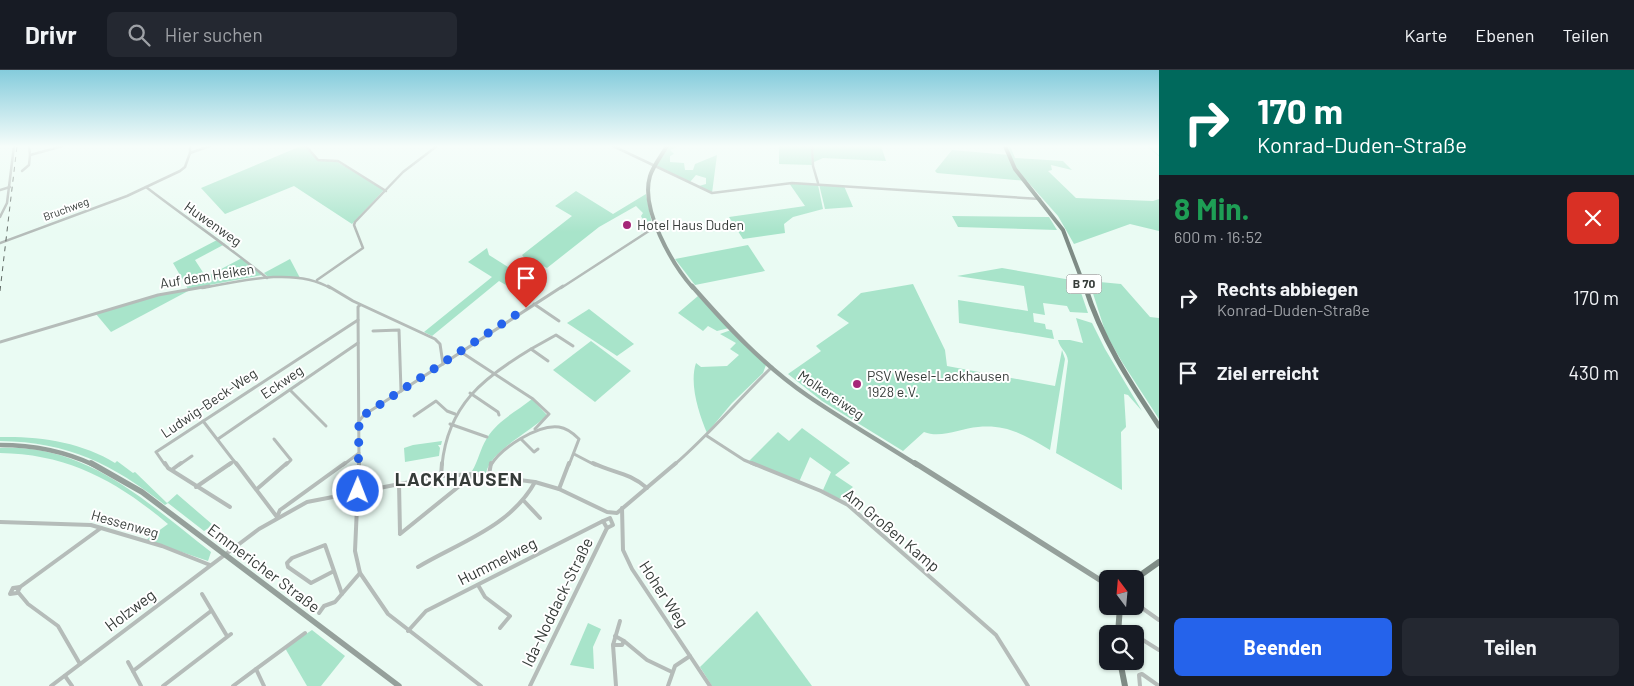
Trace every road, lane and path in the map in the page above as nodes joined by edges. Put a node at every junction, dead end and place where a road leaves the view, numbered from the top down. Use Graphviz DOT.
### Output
graph roads {
  1 [pos="11,175"];
  2 [pos="172,175"];
  3 [pos="360,175"];
  4 [pos="401,175"];
  5 [pos="650,175"];
  6 [pos="672,175"];
  7 [pos="817,175"];
  8 [pos="1020,175"];
  9 [pos="818,183"];
  10 [pos="10,187"];
  11 [pos="146,187"];
  12 [pos="0,190"];
  13 [pos="386,191"];
  14 [pos="1040,199"];
  15 [pos="0,217"];
  16 [pos="655,227"];
  17 [pos="0,243"];
  18 [pos="267,278"];
  19 [pos="317,280"];
  20 [pos="534,304"];
  21 [pos="360,305"];
  22 [pos="358,320"];
  23 [pos="559,321"];
  24 [pos="372,331"];
  25 [pos="0,342"];
  26 [pos="358,343"];
  27 [pos="573,346"];
  28 [pos="530,349"];
  29 [pos="461,352"];
  30 [pos="548,361"];
  31 [pos="443,364"];
  32 [pos="772,366"];
  33 [pos="493,373"];
  34 [pos="290,390"];
  35 [pos="401,391"];
  36 [pos="470,393"];
  37 [pos="456,414"];
  38 [pos="499,415"];
  39 [pos="414,416"];
  40 [pos="203,421"];
  41 [pos="359,422"];
  42 [pos="450,424"];
  43 [pos="326,426"];
  44 [pos="1159,426"];
  45 [pos="535,429"];
  46 [pos="707,436"];
  47 [pos="488,437"];
  48 [pos="218,439"];
  49 [pos="274,439"];
  50 [pos="521,439"];
  51 [pos="0,445"];
  52 [pos="538,449"];
  53 [pos="359,453"];
  54 [pos="574,454"];
  55 [pos="192,456"];
  56 [pos="234,461"];
  57 [pos="173,470"];
  58 [pos="474,474"];
  59 [pos="489,475"];
  60 [pos="441,476"];
  61 [pos="535,482"];
  62 [pos="399,484"];
  63 [pos="196,487"];
  64 [pos="647,488"];
  65 [pos="257,489"];
  66 [pos="559,489"];
  67 [pos="358,491"];
  68 [pos="306,492"];
  69 [pos="524,501"];
  70 [pos="302,504"];
  71 [pos="230,507"];
  72 [pos="622,508"];
  73 [pos="277,517"];
  74 [pos="540,518"];
  75 [pos="603,521"];
  76 [pos="0,522"];
  77 [pos="102,528"];
  78 [pos="607,528"];
  79 [pos="224,554"];
  80 [pos="1159,562"];
  81 [pos="210,565"];
  82 [pos="418,568"];
  83 [pos="334,571"];
  84 [pos="360,573"];
  85 [pos="1144,573"];
  86 [pos="1099,579"];
  87 [pos="478,585"];
  88 [pos="202,594"];
  89 [pos="342,594"];
  90 [pos="1144,609"];
  91 [pos="211,611"];
  92 [pos="319,613"];
  93 [pos="1159,620"];
  94 [pos="620,621"];
  95 [pos="500,628"];
  96 [pos="408,630"];
  97 [pos="304,633"];
  98 [pos="614,636"];
  99 [pos="1144,640"];
  100 [pos="626,642"];
  101 [pos="612,645"];
  102 [pos="1157,648"];
  103 [pos="690,656"];
  104 [pos="128,662"];
  105 [pos="80,664"];
  106 [pos="256,669"];
  107 [pos="1122,670"];
  108 [pos="133,671"];
  109 [pos="672,672"];
  110 [pos="65,676"];
  111 [pos="51,686"];
  112 [pos="72,686"];
  113 [pos="141,686"];
  114 [pos="163,686"];
  115 [pos="233,686"];
  116 [pos="264,686"];
  117 [pos="399,686"];
  118 [pos="481,686"];
  119 [pos="530,686"];
  120 [pos="616,686"];
  121 [pos="668,686"];
  122 [pos="710,686"];
  123 [pos="1028,686"];
  124 [pos="1125,686"];
  125 [pos="1140,686"];
  126 [pos="1159,686"];
  1 -- 10 [label="street"];
  2 -- 11 [label="street, Bruchweg"];
  3 -- 13 [label="street"];
  4 -- 13 [label="street"];
  5 -- 16 [label="main road, Molkereiweg"];
  6 -- 9 [label="street"];
  7 -- 9 [label="street"];
  8 -- 14 [label="main road, B 70"];
  9 -- 14 [label="street"];
  10 -- 12 [label="street"];
  10 -- 15 [label="street"];
  11 -- 17 [label="street, Bruchweg"];
  11 -- 18 [label="street, Huwenweg"];
  13 -- 19 [label="street"];
  14 -- 44 [label="main road, B 70"];
  16 -- 20 [label="street"];
  16 -- 32 [label="main road, Molkereiweg"];
  18 -- 19 [label="street, Auf dem Heiken"];
  18 -- 25 [label="street, Auf dem Heiken"];
  19 -- 21 [label="street, Auf dem Heiken"];
  20 -- 23 [label="street"];
  20 -- 29 [label="street"];
  21 -- 22 [label="street"];
  21 -- 31 [label="street, Auf dem Heiken"];
  22 -- 26 [label="street"];
  22 -- 40 [label="street, Ludwig-Beck-Weg"];
  24 -- 35 [label="street"];
  26 -- 34 [label="street, Eckweg"];
  26 -- 41 [label="street"];
  27 -- 28 [label="street"];
  28 -- 30 [label="street"];
  28 -- 33 [label="street"];
  29 -- 31 [label="street"];
  29 -- 33 [label="street"];
  31 -- 35 [label="street"];
  32 -- 46 [label="street"];
  32 -- 86 [label="main road, Molkereiweg"];
  33 -- 36 [label="street"];
  33 -- 45 [label="street"];
  34 -- 43 [label="street"];
  34 -- 48 [label="street, Eckweg"];
  35 -- 41 [label="street"];
  36 -- 37 [label="street"];
  36 -- 38 [label="street"];
  37 -- 39 [label="street"];
  37 -- 42 [label="street"];
  40 -- 48 [label="street"];
  40 -- 57 [label="street, Ludwig-Beck-Weg"];
  41 -- 53 [label="street"];
  42 -- 47 [label="street"];
  42 -- 60 [label="street"];
  45 -- 50 [label="street"];
  45 -- 54 [label="street"];
  46 -- 64 [label="street"];
  46 -- 123 [label="street, Am Großen Kamp"];
  48 -- 56 [label="street"];
  49 -- 65 [label="street"];
  50 -- 52 [label="street"];
  50 -- 59 [label="street"];
  51 -- 79 [label="main road, Emmericher Straße"];
  53 -- 67 [label="street"];
  53 -- 68 [label="street"];
  54 -- 64 [label="street"];
  54 -- 66 [label="street"];
  55 -- 57 [label="street"];
  56 -- 63 [label="street"];
  56 -- 65 [label="street"];
  57 -- 63 [label="street"];
  58 -- 59 [label="street"];
  58 -- 60 [label="street"];
  58 -- 62 [label="street"];
  59 -- 61 [label="street"];
  60 -- 62 [label="street"];
  61 -- 66 [label="street"];
  61 -- 69 [label="street"];
  62 -- 67 [label="street"];
  63 -- 71 [label="street"];
  64 -- 72 [label="street"];
  65 -- 73 [label="street"];
  66 -- 72 [label="street"];
  67 -- 70 [label="street"];
  67 -- 84 [label="street"];
  68 -- 70 [label="street"];
  68 -- 73 [label="street"];
  69 -- 74 [label="street"];
  69 -- 82 [label="street"];
  70 -- 73 [label="street"];
  72 -- 103 [label="street, Hoher Weg"];
  73 -- 79 [label="street, Holzweg"];
  75 -- 78 [label="street, Ida-Noddack-Straße"];
  75 -- 78 [label="street, Ida-Noddack-Straße"];
  75 -- 87 [label="street, Hummelweg"];
  76 -- 77 [label="street, Hessenweg"];
  77 -- 81 [label="street, Hessenweg"];
  77 -- 105 [label="street"];
  78 -- 119 [label="street, Ida-Noddack-Straße"];
  79 -- 81 [label="street, Holzweg"];
  79 -- 117 [label="main road, Emmericher Straße"];
  80 -- 85 [label="main road"];
  81 -- 105 [label="street, Holzweg"];
  83 -- 83 [label="street"];
  83 -- 89 [label="street"];
  84 -- 89 [label="street"];
  84 -- 96 [label="street"];
  87 -- 95 [label="street"];
  87 -- 96 [label="street, Hummelweg"];
  88 -- 91 [label="street"];
  89 -- 92 [label="street"];
  90 -- 93 [label="street"];
  91 -- 108 [label="street"];
  91 -- 114 [label="street"];
  94 -- 98 [label="street"];
  96 -- 118 [label="street"];
  97 -- 106 [label="street"];
  98 -- 100 [label="street"];
  98 -- 101 [label="street"];
  99 -- 102 [label="street"];
  100 -- 101 [label="street"];
  100 -- 109 [label="street"];
  101 -- 120 [label="street"];
  103 -- 109 [label="street"];
  103 -- 122 [label="street, Hoher Weg"];
  104 -- 108 [label="street"];
  105 -- 110 [label="street, Holzweg"];
  106 -- 115 [label="street"];
  106 -- 116 [label="street"];
  107 -- 124 [label="main road"];
  108 -- 113 [label="street"];
  109 -- 121 [label="street"];
  110 -- 111 [label="street, Holzweg"];
  110 -- 112 [label="street"];
  125 -- 126 [label="street"];
}
